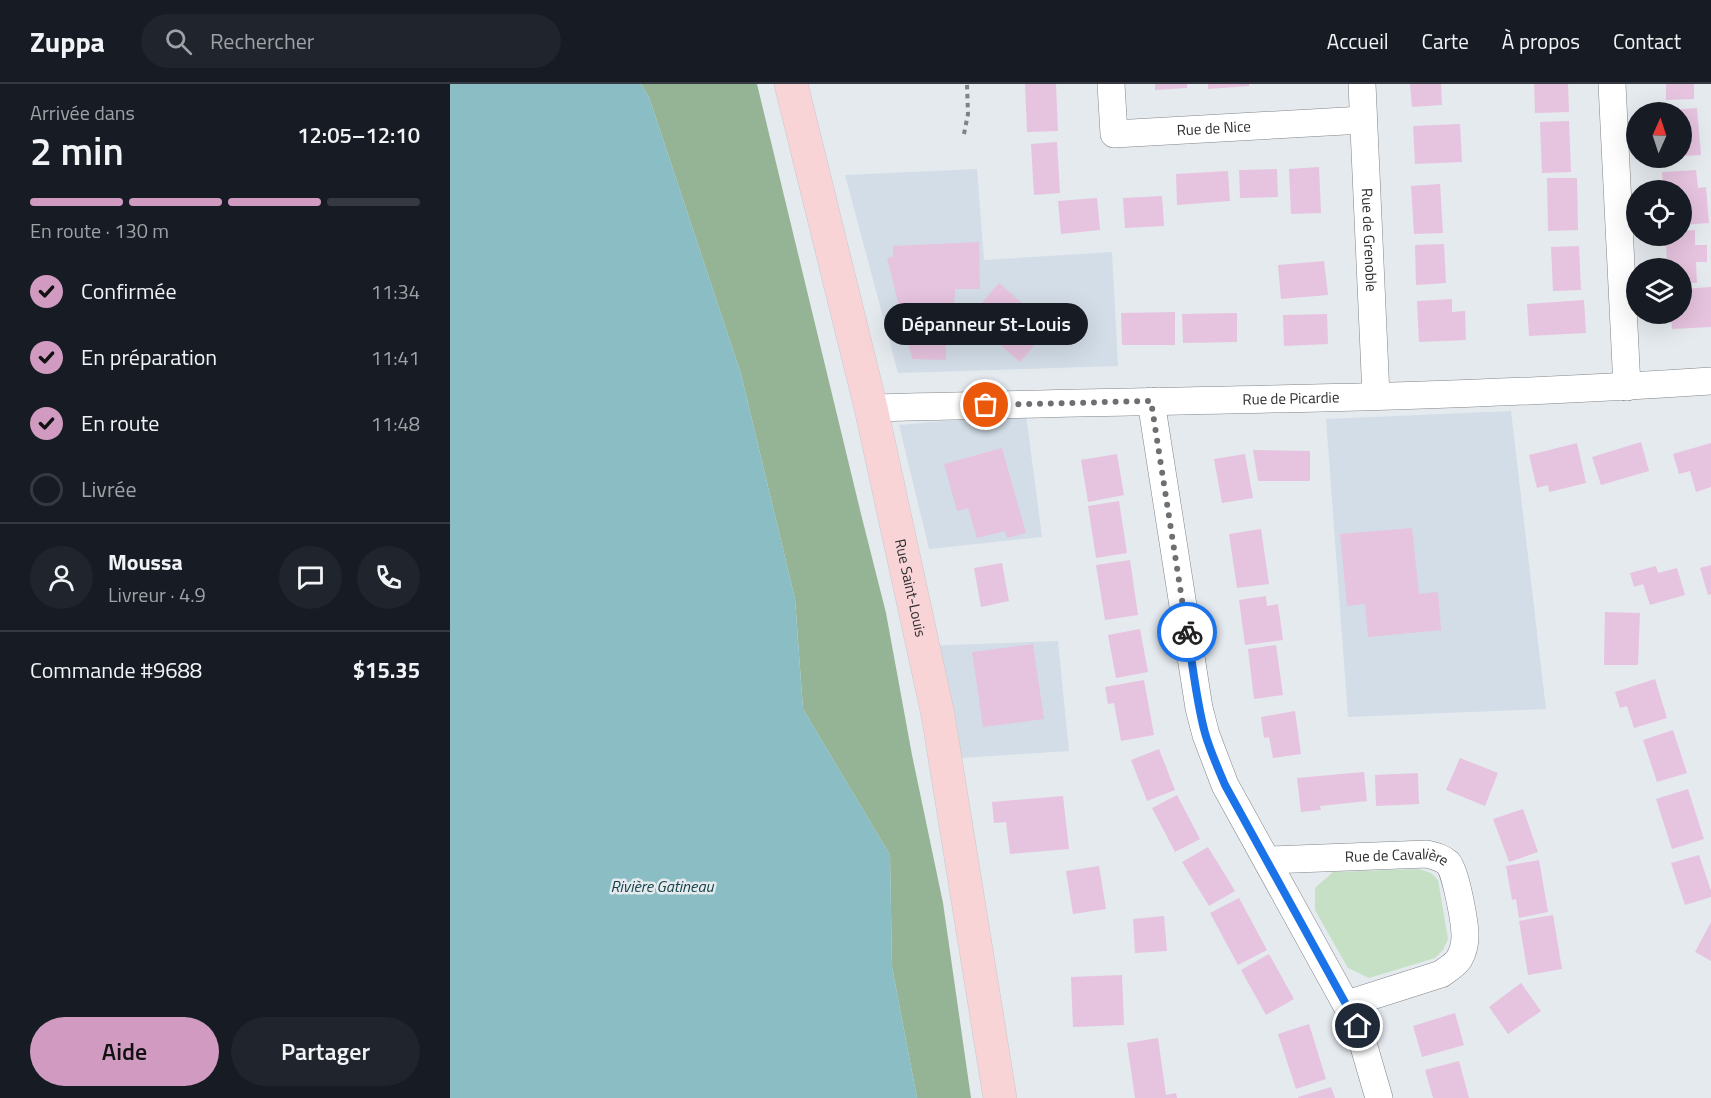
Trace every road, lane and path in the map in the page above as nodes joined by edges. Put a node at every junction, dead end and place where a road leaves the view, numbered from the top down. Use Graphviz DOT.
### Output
graph roads {
  1 [pos="791,84"];
  2 [pos="967,84"];
  3 [pos="1111,84"];
  4 [pos="1362,84"];
  5 [pos="1612,84"];
  6 [pos="1363,120"];
  7 [pos="964,134"];
  8 [pos="1711,381"];
  9 [pos="1628,387"];
  10 [pos="1376,396"];
  11 [pos="1151,401"];
  12 [pos="871,408"];
  13 [pos="1267,860"];
  14 [pos="1347,1004"];
  15 [pos="1000,1098"];
  16 [pos="1379,1098"];
  1 -- 12 [label="main road, Rue Saint-Louis"];
  2 -- 7 [label="path"];
  3 -- 6 [label="street, Rue de Nice"];
  4 -- 6 [label="street, Rue de Grenoble"];
  5 -- 9 [label="street"];
  6 -- 10 [label="street, Rue de Grenoble"];
  8 -- 9 [label="street, Rue de Picardie"];
  9 -- 10 [label="street, Rue de Picardie"];
  10 -- 11 [label="street, Rue de Picardie"];
  11 -- 12 [label="street, Rue de Picardie"];
  11 -- 13 [label="street"];
  12 -- 15 [label="main road, Rue Saint-Louis"];
  13 -- 14 [label="street"];
  13 -- 14 [label="street, Rue de Cavalière"];
  14 -- 16 [label="street"];
}
